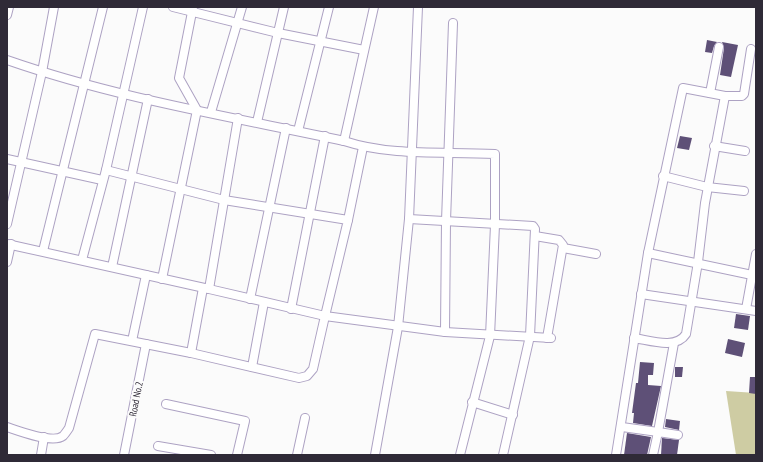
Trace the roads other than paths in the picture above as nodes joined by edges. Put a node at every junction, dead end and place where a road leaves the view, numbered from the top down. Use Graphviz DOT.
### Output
graph roads {
  1 [pos="9,7"];
  2 [pos="54,7"];
  3 [pos="103,7"];
  4 [pos="143,7"];
  5 [pos="174,7"];
  6 [pos="242,7"];
  7 [pos="284,7"];
  8 [pos="329,7"];
  9 [pos="374,7"];
  10 [pos="418,7"];
  11 [pos="193,9"];
  12 [pos="7,15"];
  13 [pos="238,23"];
  14 [pos="453,23"];
  15 [pos="278,33"];
  16 [pos="321,42"];
  17 [pos="719,47"];
  18 [pos="751,49"];
  19 [pos="364,50"];
  20 [pos="7,60"];
  21 [pos="42,72"];
  22 [pos="83,83"];
  23 [pos="123,93"];
  24 [pos="710,94"];
  25 [pos="725,96"];
  26 [pos="148,99"];
  27 [pos="198,110"];
  28 [pos="211,112"];
  29 [pos="238,118"];
  30 [pos="257,122"];
  31 [pos="286,128"];
  32 [pos="298,131"];
  33 [pos="325,136"];
  34 [pos="344,141"];
  35 [pos="714,146"];
  36 [pos="363,147"];
  37 [pos="450,151"];
  38 [pos="745,151"];
  39 [pos="412,153"];
  40 [pos="7,158"];
  41 [pos="20,162"];
  42 [pos="106,170"];
  43 [pos="62,172"];
  44 [pos="132,176"];
  45 [pos="664,176"];
  46 [pos="102,180"];
  47 [pos="708,187"];
  48 [pos="181,189"];
  49 [pos="744,191"];
  50 [pos="224,200"];
  51 [pos="269,208"];
  52 [pos="310,214"];
  53 [pos="410,219"];
  54 [pos="348,220"];
  55 [pos="446,221"];
  56 [pos="7,224"];
  57 [pos="495,225"];
  58 [pos="535,236"];
  59 [pos="9,244"];
  60 [pos="562,248"];
  61 [pos="43,251"];
  62 [pos="648,253"];
  63 [pos="596,254"];
  64 [pos="756,254"];
  65 [pos="82,260"];
  66 [pos="7,262"];
  67 [pos="698,262"];
  68 [pos="112,267"];
  69 [pos="146,275"];
  70 [pos="752,275"];
  71 [pos="162,279"];
  72 [pos="206,288"];
  73 [pos="641,294"];
  74 [pos="250,299"];
  75 [pos="692,301"];
  76 [pos="264,302"];
  77 [pos="291,309"];
  78 [pos="746,309"];
  79 [pos="756,311"];
  80 [pos="325,316"];
  81 [pos="398,326"];
  82 [pos="445,332"];
  83 [pos="490,336"];
  84 [pos="530,336"];
  85 [pos="634,338"];
  86 [pos="132,341"];
  87 [pos="674,343"];
  88 [pos="146,344"];
  89 [pos="191,353"];
  90 [pos="252,367"];
  91 [pos="472,402"];
  92 [pos="166,404"];
  93 [pos="513,415"];
  94 [pos="305,418"];
  95 [pos="7,427"];
  96 [pos="622,427"];
  97 [pos="658,432"];
  98 [pos="678,434"];
  99 [pos="44,437"];
  100 [pos="158,446"];
  101 [pos="41,455"];
  102 [pos="124,455"];
  103 [pos="211,455"];
  104 [pos="237,455"];
  105 [pos="297,455"];
  106 [pos="375,455"];
  107 [pos="460,455"];
  108 [pos="503,455"];
  109 [pos="616,455"];
  110 [pos="653,455"];
  1 -- 12 [label="street"];
  2 -- 21 [label="street"];
  3 -- 22 [label="street"];
  4 -- 23 [label="street"];
  5 -- 11 [label="street"];
  6 -- 13 [label="street"];
  7 -- 15 [label="street"];
  8 -- 16 [label="street"];
  9 -- 19 [label="street"];
  10 -- 39 [label="street"];
  11 -- 13 [label="street"];
  11 -- 27 [label="street"];
  13 -- 15 [label="street"];
  13 -- 28 [label="street"];
  14 -- 37 [label="street"];
  15 -- 16 [label="street"];
  15 -- 30 [label="street"];
  16 -- 19 [label="street"];
  16 -- 32 [label="street"];
  17 -- 24 [label="street"];
  18 -- 25 [label="street"];
  19 -- 34 [label="street"];
  20 -- 21 [label="street"];
  21 -- 22 [label="street"];
  21 -- 41 [label="street"];
  22 -- 23 [label="street"];
  22 -- 43 [label="street"];
  23 -- 26 [label="street"];
  23 -- 42 [label="street"];
  24 -- 25 [label="street"];
  24 -- 45 [label="street"];
  25 -- 35 [label="street"];
  26 -- 27 [label="street"];
  26 -- 44 [label="street"];
  27 -- 28 [label="street"];
  27 -- 48 [label="street"];
  28 -- 29 [label="street"];
  29 -- 30 [label="street"];
  29 -- 50 [label="street"];
  30 -- 31 [label="street"];
  31 -- 32 [label="street"];
  31 -- 51 [label="street"];
  32 -- 33 [label="street"];
  33 -- 34 [label="street"];
  33 -- 52 [label="street"];
  34 -- 36 [label="street"];
  35 -- 38 [label="street"];
  35 -- 47 [label="street"];
  36 -- 39 [label="street"];
  36 -- 54 [label="street"];
  37 -- 39 [label="street"];
  37 -- 55 [label="street"];
  37 -- 57 [label="street"];
  39 -- 53 [label="street"];
  40 -- 41 [label="street"];
  41 -- 43 [label="street"];
  41 -- 56 [label="street"];
  42 -- 44 [label="street"];
  42 -- 46 [label="street"];
  43 -- 46 [label="street"];
  43 -- 61 [label="street"];
  44 -- 48 [label="street"];
  44 -- 68 [label="street"];
  45 -- 47 [label="street"];
  45 -- 62 [label="street"];
  46 -- 65 [label="street"];
  47 -- 49 [label="street"];
  47 -- 67 [label="street"];
  48 -- 50 [label="street"];
  48 -- 71 [label="street"];
  50 -- 51 [label="street"];
  50 -- 72 [label="street"];
  51 -- 52 [label="street"];
  51 -- 74 [label="street"];
  52 -- 54 [label="street"];
  52 -- 77 [label="street"];
  53 -- 55 [label="street"];
  53 -- 81 [label="street"];
  54 -- 80 [label="street"];
  55 -- 57 [label="street"];
  55 -- 82 [label="street"];
  57 -- 58 [label="street"];
  57 -- 83 [label="street"];
  58 -- 60 [label="street"];
  58 -- 84 [label="street"];
  59 -- 61 [label="street"];
  59 -- 66 [label="street"];
  60 -- 63 [label="street"];
  60 -- 84 [label="street"];
  61 -- 65 [label="street"];
  62 -- 67 [label="street"];
  62 -- 73 [label="street"];
  64 -- 70 [label="street"];
  65 -- 68 [label="street"];
  67 -- 70 [label="street"];
  67 -- 75 [label="street"];
  68 -- 69 [label="street"];
  69 -- 71 [label="street"];
  69 -- 86 [label="street"];
  70 -- 78 [label="street"];
  71 -- 72 [label="street"];
  72 -- 74 [label="street"];
  72 -- 89 [label="street"];
  73 -- 75 [label="street"];
  73 -- 85 [label="street"];
  74 -- 76 [label="street"];
  75 -- 78 [label="street"];
  75 -- 87 [label="street"];
  76 -- 77 [label="street"];
  76 -- 90 [label="street"];
  77 -- 80 [label="street"];
  78 -- 79 [label="street"];
  80 -- 81 [label="street"];
  80 -- 90 [label="street"];
  81 -- 82 [label="street"];
  81 -- 106 [label="street"];
  82 -- 83 [label="street"];
  83 -- 84 [label="street"];
  83 -- 91 [label="street"];
  84 -- 93 [label="street"];
  85 -- 87 [label="street"];
  85 -- 96 [label="street"];
  86 -- 88 [label="street"];
  86 -- 99 [label="street"];
  87 -- 97 [label="street"];
  88 -- 89 [label="street"];
  88 -- 102 [label="street, Road No.2"];
  89 -- 90 [label="street"];
  91 -- 93 [label="street"];
  91 -- 107 [label="street"];
  92 -- 104 [label="street"];
  93 -- 108 [label="street"];
  94 -- 105 [label="street"];
  95 -- 99 [label="street"];
  96 -- 97 [label="street"];
  96 -- 109 [label="street"];
  97 -- 98 [label="street"];
  97 -- 110 [label="street"];
  99 -- 101 [label="street"];
  100 -- 103 [label="street"];
}
